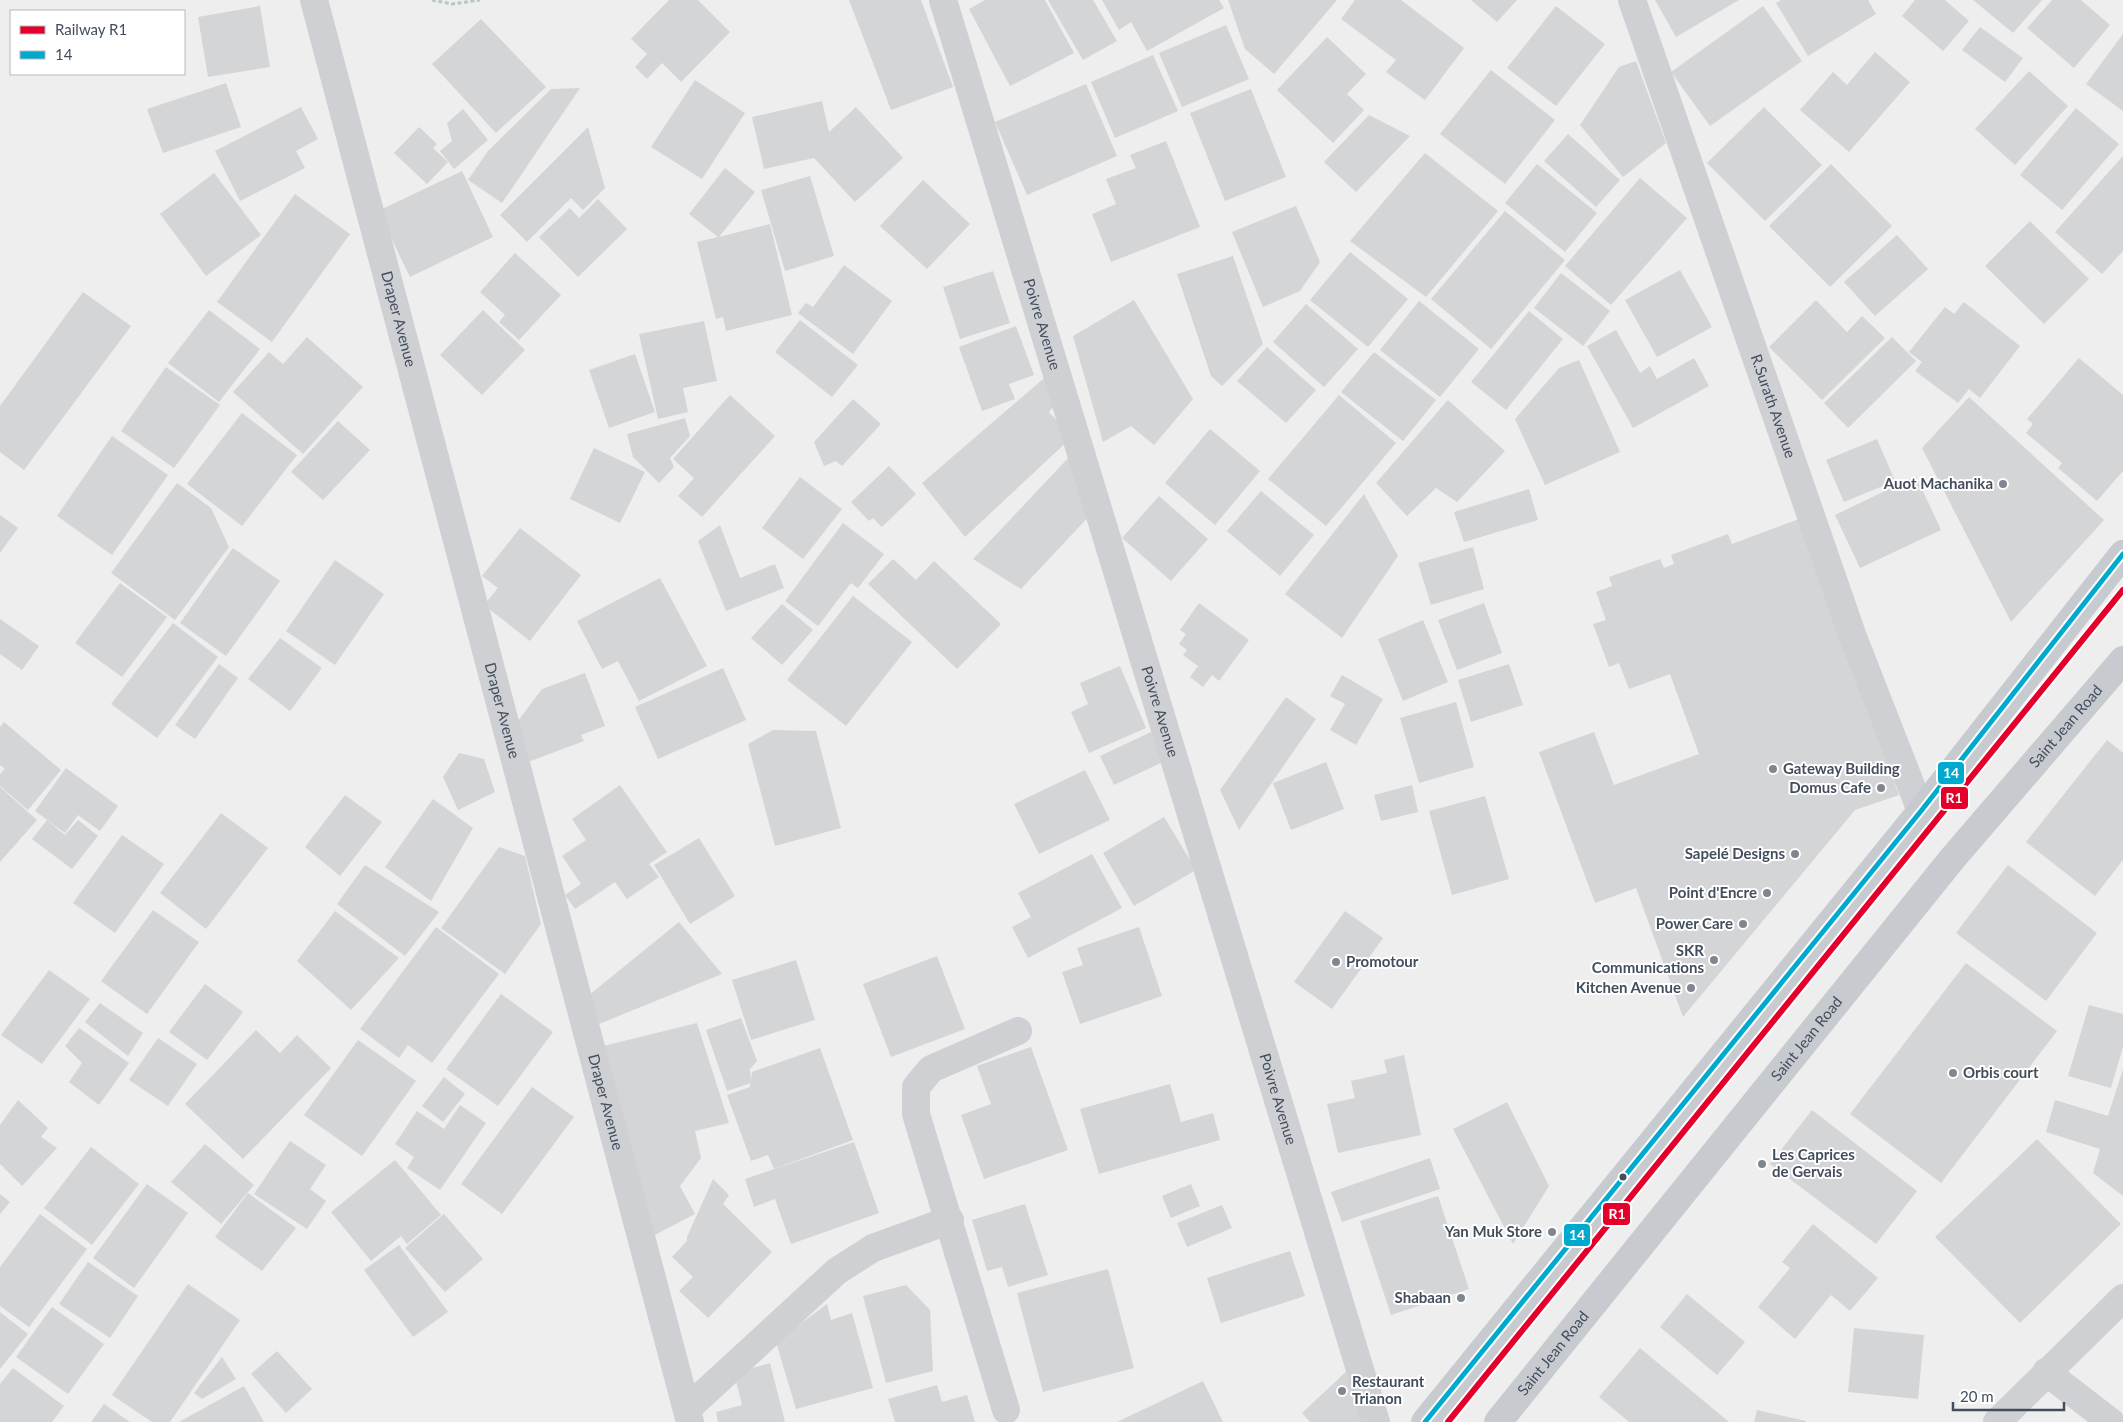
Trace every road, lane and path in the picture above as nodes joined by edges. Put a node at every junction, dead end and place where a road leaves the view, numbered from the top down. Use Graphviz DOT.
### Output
graph roads {
  1 [pos="314,0"];
  2 [pos="432,0"];
  3 [pos="480,0"];
  4 [pos="943,0"];
  5 [pos="1632,0"];
  6 [pos="2123,554"];
  7 [pos="2123,660"];
  8 [pos="1921,811"];
  9 [pos="1018,1031"];
  10 [pos="950,1220"];
  11 [pos="2123,1298"];
  12 [pos="2046,1372"];
  13 [pos="1006,1410"];
  14 [pos="688,1415"];
  15 [pos="1376,1422"];
  16 [pos="1425,1422"];
  17 [pos="1498,1422"];
  18 [pos="1996,1422"];
  19 [pos="2111,1422"];
  1 -- 14 [label="street, Draper Avenue"];
  2 -- 3 [label="path"];
  4 -- 15 [label="street, Poivre Avenue"];
  5 -- 8 [label="street, R.Surath Avenue"];
  6 -- 8 [label="main road"];
  7 -- 17 [label="main road, Saint Jean Road"];
  8 -- 16 [label="main road"];
  9 -- 10 [label="street"];
  10 -- 13 [label="street"];
  10 -- 14 [label="street"];
  11 -- 12 [label="street"];
  12 -- 18 [label="street"];
  12 -- 19 [label="street"];
}
